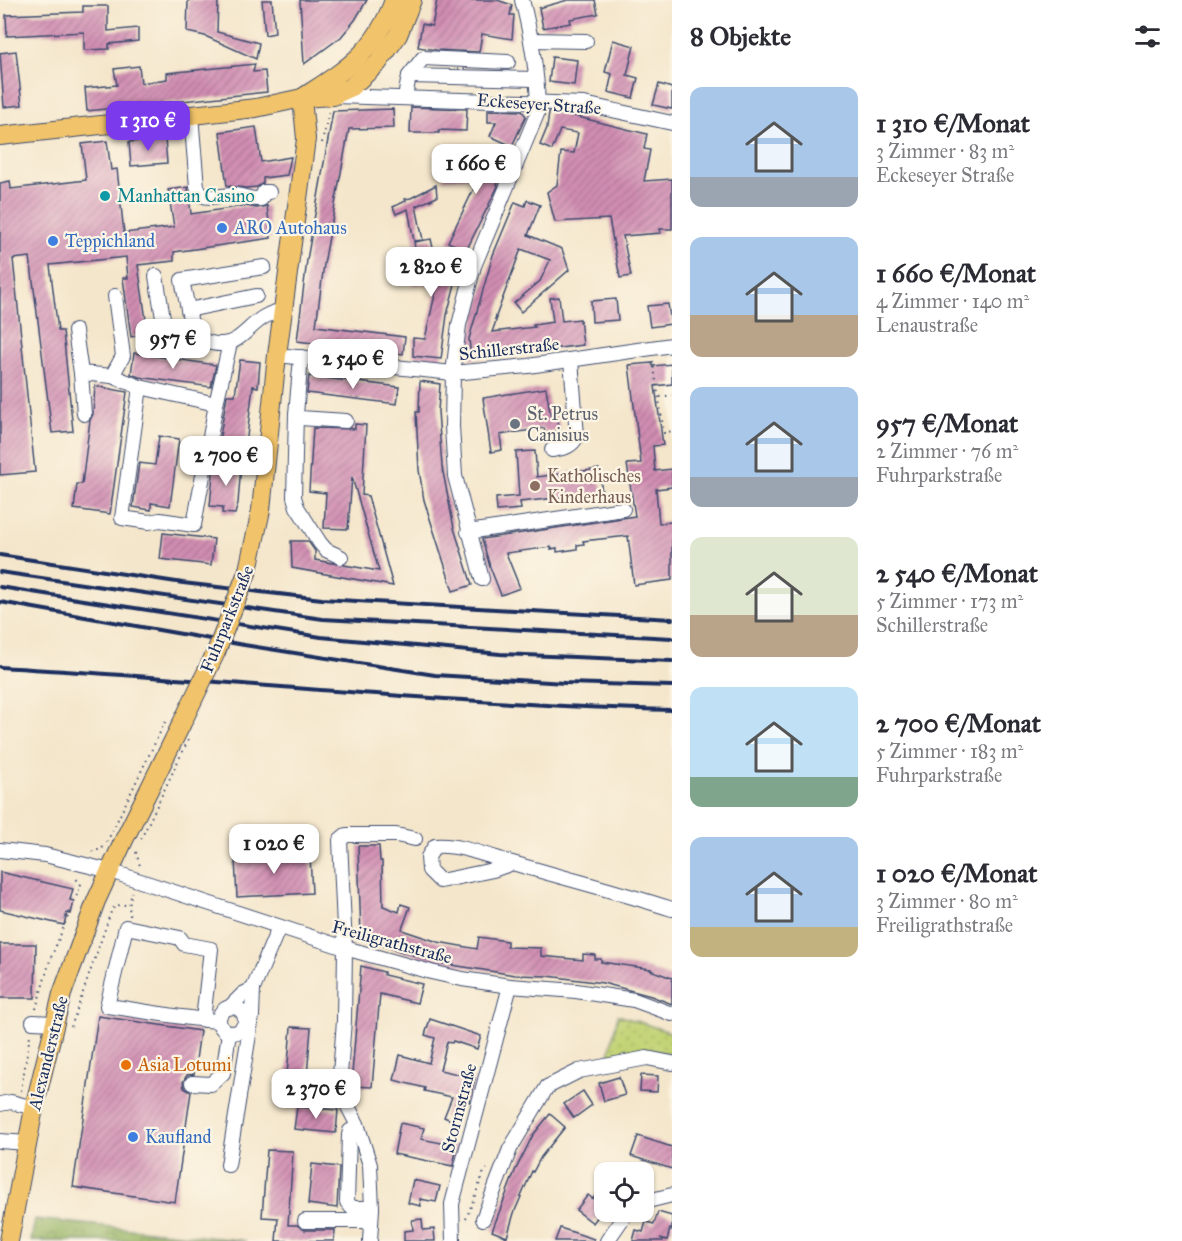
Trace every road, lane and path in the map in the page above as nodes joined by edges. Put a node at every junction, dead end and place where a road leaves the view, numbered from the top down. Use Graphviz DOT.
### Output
graph roads {
  1 [pos="394,0"];
  2 [pos="412,0"];
  3 [pos="522,0"];
  4 [pos="531,40"];
  5 [pos="586,41"];
  6 [pos="493,61"];
  7 [pos="508,62"];
  8 [pos="409,76"];
  9 [pos="496,79"];
  10 [pos="535,79"];
  11 [pos="333,96"];
  12 [pos="302,98"];
  13 [pos="405,98"];
  14 [pos="538,102"];
  15 [pos="191,115"];
  16 [pos="672,123"];
  17 [pos="0,136"];
  18 [pos="269,192"];
  19 [pos="264,267"];
  20 [pos="156,276"];
  21 [pos="115,296"];
  22 [pos="256,296"];
  23 [pos="188,310"];
  24 [pos="282,311"];
  25 [pos="75,331"];
  26 [pos="194,338"];
  27 [pos="230,343"];
  28 [pos="672,345"];
  29 [pos="277,355"];
  30 [pos="301,357"];
  31 [pos="571,360"];
  32 [pos="654,363"];
  33 [pos="81,373"];
  34 [pos="453,373"];
  35 [pos="112,376"];
  36 [pos="140,387"];
  37 [pos="672,395"];
  38 [pos="659,397"];
  39 [pos="216,404"];
  40 [pos="84,414"];
  41 [pos="296,414"];
  42 [pos="346,421"];
  43 [pos="672,431"];
  44 [pos="552,450"];
  45 [pos="623,509"];
  46 [pos="468,532"];
  47 [pos="341,557"];
  48 [pos="482,579"];
  49 [pos="169,714"];
  50 [pos="415,839"];
  51 [pos="124,840"];
  52 [pos="0,850"];
  53 [pos="513,863"];
  54 [pos="110,871"];
  55 [pos="135,879"];
  56 [pos="129,906"];
  57 [pos="672,909"];
  58 [pos="279,927"];
  59 [pos="131,928"];
  60 [pos="345,948"];
  61 [pos="510,986"];
  62 [pos="253,988"];
  63 [pos="229,1008"];
  64 [pos="672,1014"];
  65 [pos="203,1020"];
  66 [pos="219,1021"];
  67 [pos="33,1022"];
  68 [pos="242,1024"];
  69 [pos="62,1027"];
  70 [pos="672,1063"];
  71 [pos="192,1083"];
  72 [pos="0,1104"];
  73 [pos="34,1108"];
  74 [pos="358,1127"];
  75 [pos="0,1141"];
  76 [pos="27,1143"];
  77 [pos="228,1165"];
  78 [pos="672,1195"];
  79 [pos="654,1200"];
  80 [pos="371,1215"];
  81 [pos="483,1219"];
  82 [pos="305,1221"];
  83 [pos="620,1222"];
  84 [pos="9,1241"];
  85 [pos="370,1241"];
  86 [pos="453,1241"];
  87 [pos="607,1241"];
  1 -- 12 [label="main road"];
  2 -- 11 [label="main road"];
  3 -- 4 [label="street"];
  4 -- 5 [label="street"];
  4 -- 10 [label="street"];
  6 -- 7 [label="street"];
  6 -- 8 [label="street"];
  6 -- 9 [label="street"];
  8 -- 9 [label="street, Eckeseyer Straße"];
  8 -- 13 [label="street"];
  9 -- 10 [label="street, Eckeseyer Straße"];
  10 -- 14 [label="street"];
  11 -- 12 [label="main road"];
  11 -- 13 [label="street, Eckeseyer Straße"];
  12 -- 15 [label="main road"];
  12 -- 24 [label="main road, Fuhrparkstraße"];
  13 -- 14 [label="street, Eckeseyer Straße"];
  14 -- 16 [label="street, Eckeseyer Straße"];
  14 -- 34 [label="street"];
  15 -- 17 [label="main road"];
  15 -- 18 [label="street"];
  19 -- 23 [label="street"];
  20 -- 26 [label="street"];
  21 -- 35 [label="street"];
  22 -- 23 [label="street"];
  23 -- 26 [label="street"];
  24 -- 27 [label="street"];
  24 -- 29 [label="main road, Fuhrparkstraße"];
  25 -- 33 [label="street"];
  26 -- 27 [label="street"];
  27 -- 39 [label="street"];
  28 -- 31 [label="street, Schillerstraße"];
  29 -- 30 [label="street, Schillerstraße"];
  29 -- 51 [label="main road, Fuhrparkstraße, bridge"];
  30 -- 34 [label="street, Schillerstraße"];
  30 -- 41 [label="street"];
  31 -- 34 [label="street, Schillerstraße"];
  31 -- 44 [label="street"];
  32 -- 38 [label="path"];
  33 -- 35 [label="street"];
  33 -- 40 [label="street"];
  34 -- 46 [label="street"];
  35 -- 36 [label="street"];
  36 -- 39 [label="street"];
  36 -- 39 [label="street"];
  37 -- 38 [label="path"];
  38 -- 43 [label="path"];
  41 -- 42 [label="street"];
  41 -- 47 [label="street"];
  45 -- 46 [label="street"];
  46 -- 48 [label="street"];
  49 -- 51 [label="path, bridge"];
  50 -- 60 [label="street"];
  51 -- 54 [label="main road, Fuhrparkstraße"];
  51 -- 55 [label="path"];
  52 -- 54 [label="street, Freiligrathstraße"];
  53 -- 53 [label="street"];
  53 -- 57 [label="street"];
  54 -- 55 [label="street, Freiligrathstraße"];
  54 -- 69 [label="main road, Alexanderstraße"];
  55 -- 56 [label="path"];
  55 -- 58 [label="street, Freiligrathstraße"];
  56 -- 59 [label="path"];
  56 -- 69 [label="path"];
  58 -- 60 [label="street, Freiligrathstraße"];
  58 -- 62 [label="street"];
  59 -- 65 [label="street"];
  59 -- 65 [label="street"];
  60 -- 61 [label="street, Freiligrathstraße"];
  60 -- 74 [label="street"];
  61 -- 64 [label="street, Freiligrathstraße"];
  61 -- 86 [label="street, Stormstraße"];
  62 -- 63 [label="street"];
  62 -- 68 [label="street"];
  63 -- 66 [label="street"];
  63 -- 68 [label="street"];
  65 -- 66 [label="street"];
  66 -- 68 [label="street"];
  67 -- 69 [label="street"];
  68 -- 71 [label="street"];
  68 -- 77 [label="street"];
  69 -- 73 [label="main road, Alexanderstraße"];
  70 -- 81 [label="street"];
  72 -- 73 [label="street"];
  73 -- 76 [label="main road, Alexanderstraße"];
  74 -- 80 [label="street"];
  74 -- 80 [label="street"];
  75 -- 76 [label="street"];
  76 -- 84 [label="main road, Alexanderstraße"];
  78 -- 79 [label="street"];
  80 -- 82 [label="street"];
  80 -- 85 [label="street"];
  83 -- 87 [label="street"];
}
